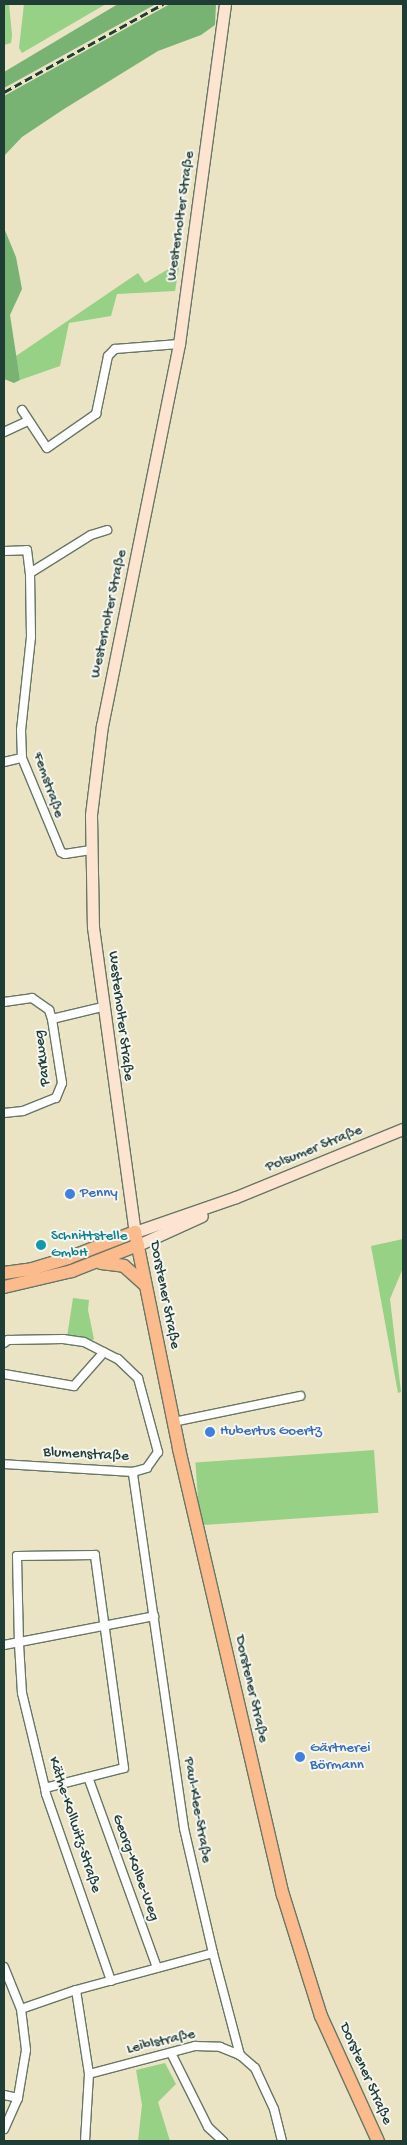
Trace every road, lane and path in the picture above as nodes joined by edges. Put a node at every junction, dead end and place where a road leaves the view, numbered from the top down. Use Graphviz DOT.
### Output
graph roads {
  1 [pos="225,4"];
  2 [pos="179,344"];
  3 [pos="22,410"];
  4 [pos="28,421"];
  5 [pos="4,432"];
  6 [pos="107,530"];
  7 [pos="4,551"];
  8 [pos="30,573"];
  9 [pos="22,758"];
  10 [pos="4,762"];
  11 [pos="91,850"];
  12 [pos="4,1002"];
  13 [pos="102,1007"];
  14 [pos="52,1019"];
  15 [pos="4,1113"];
  16 [pos="403,1129"];
  17 [pos="236,1197"];
  18 [pos="135,1232"];
  19 [pos="138,1245"];
  20 [pos="96,1263"];
  21 [pos="4,1273"];
  22 [pos="144,1284"];
  23 [pos="4,1287"];
  24 [pos="4,1343"];
  25 [pos="104,1352"];
  26 [pos="4,1374"];
  27 [pos="300,1396"];
  28 [pos="173,1422"];
  29 [pos="4,1464"];
  30 [pos="133,1472"];
  31 [pos="154,1616"];
  32 [pos="104,1628"];
  33 [pos="19,1644"];
  34 [pos="4,1645"];
  35 [pos="88,1777"];
  36 [pos="45,1788"];
  37 [pos="213,1953"];
  38 [pos="4,1967"];
  39 [pos="157,1968"];
  40 [pos="111,1981"];
  41 [pos="76,1990"];
  42 [pos="21,2009"];
  43 [pos="172,2052"];
  44 [pos="240,2055"];
  45 [pos="89,2074"];
  46 [pos="4,2095"];
  47 [pos="18,2098"];
  48 [pos="4,2129"];
  49 [pos="85,2141"];
  50 [pos="223,2141"];
  51 [pos="282,2141"];
  52 [pos="378,2141"];
  1 -- 2 [label="main road, Westerholter Straße"];
  2 -- 4 [label="street"];
  2 -- 11 [label="main road, Westerholter Straße"];
  3 -- 4 [label="street"];
  4 -- 5 [label="street"];
  6 -- 8 [label="street"];
  7 -- 8 [label="street, Femstraße"];
  8 -- 9 [label="street, Femstraße"];
  9 -- 10 [label="street"];
  9 -- 11 [label="street, Femstraße"];
  11 -- 13 [label="main road, Westerholter Straße"];
  12 -- 14 [label="street, Parkweg"];
  13 -- 14 [label="street, Parkweg"];
  13 -- 18 [label="main road, Westerholter Straße"];
  14 -- 15 [label="street, Parkweg"];
  16 -- 17 [label="main road, Polsumer Straße"];
  17 -- 18 [label="main road, Polsumer Straße"];
  17 -- 19 [label="main road, Polsumer Straße"];
  18 -- 19 [label="main road, Dorstener Straße"];
  18 -- 21 [label="main road"];
  19 -- 20 [label="main road"];
  19 -- 22 [label="main road, Dorstener Straße"];
  20 -- 22 [label="main road"];
  20 -- 23 [label="main road"];
  22 -- 28 [label="main road, Dorstener Straße"];
  24 -- 25 [label="street, Blumenstraße"];
  25 -- 26 [label="street"];
  25 -- 30 [label="street, Blumenstraße"];
  27 -- 28 [label="street"];
  28 -- 52 [label="main road, Dorstener Straße"];
  29 -- 30 [label="street, Blumenstraße"];
  30 -- 31 [label="street, Paul-Klee-Straße"];
  31 -- 32 [label="street"];
  31 -- 37 [label="street, Paul-Klee-Straße"];
  32 -- 33 [label="street"];
  32 -- 33 [label="street, Käthe-Kollwitz-Straße"];
  32 -- 35 [label="street"];
  33 -- 34 [label="street"];
  33 -- 36 [label="street, Käthe-Kollwitz-Straße"];
  35 -- 36 [label="street"];
  35 -- 39 [label="street, Georg-Kolbe-Weg"];
  36 -- 40 [label="street, Käthe-Kollwitz-Straße"];
  37 -- 39 [label="street"];
  37 -- 44 [label="street"];
  38 -- 42 [label="street"];
  39 -- 40 [label="street"];
  40 -- 41 [label="street"];
  41 -- 42 [label="street"];
  41 -- 45 [label="street"];
  42 -- 47 [label="street"];
  43 -- 44 [label="street, Leiblstraße"];
  43 -- 45 [label="street, Leiblstraße"];
  43 -- 50 [label="street"];
  44 -- 51 [label="street, Leiblstraße"];
  45 -- 49 [label="street"];
  46 -- 47 [label="street"];
  47 -- 48 [label="street"];
}
